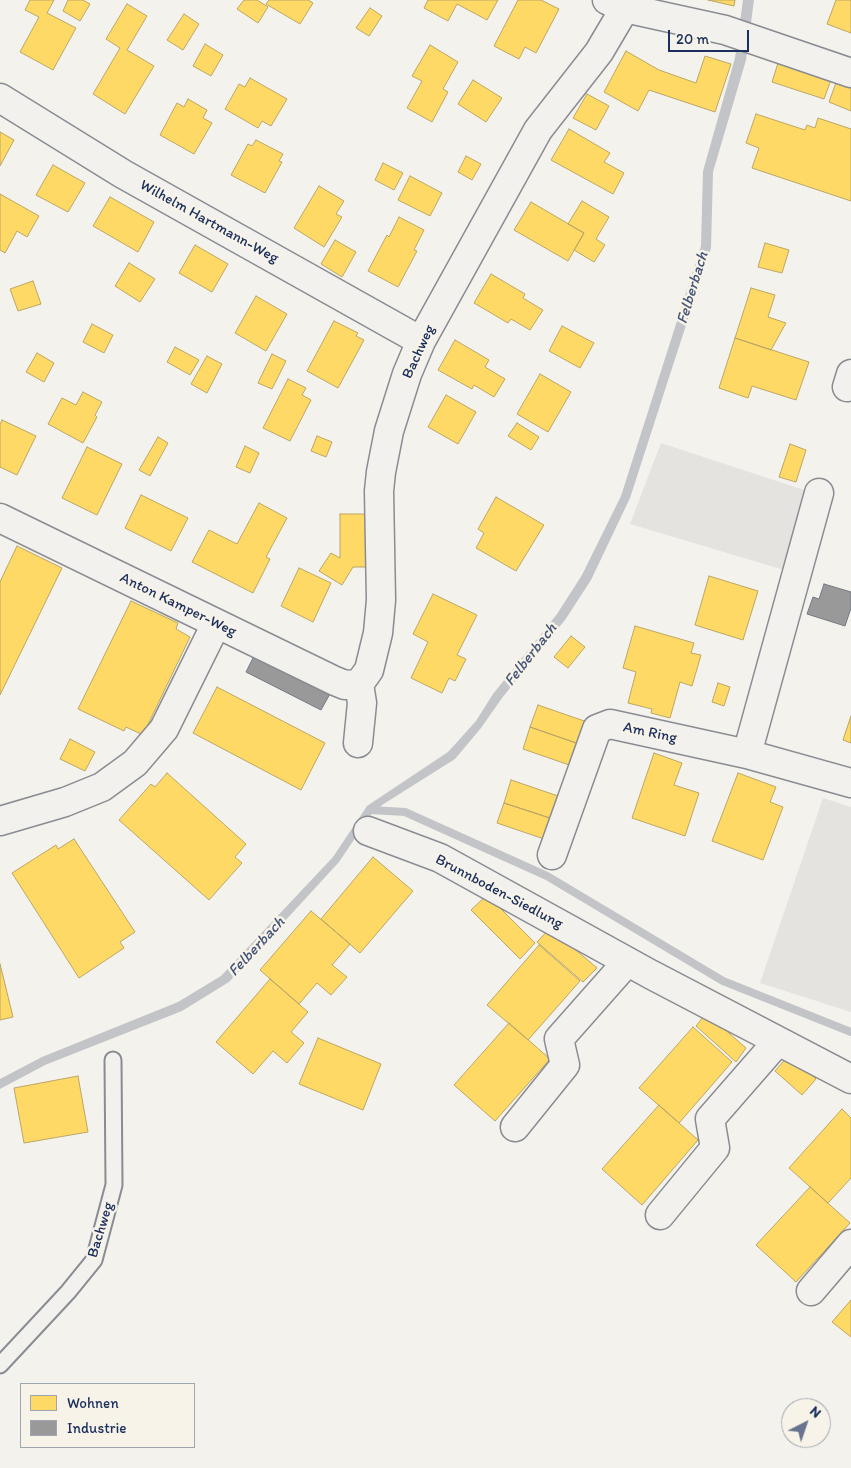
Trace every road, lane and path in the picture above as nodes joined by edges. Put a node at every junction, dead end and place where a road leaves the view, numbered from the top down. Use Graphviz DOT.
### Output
graph roads {
  1 [pos="616,4"];
  2 [pos="851,73"];
  3 [pos="0,98"];
  4 [pos="421,341"];
  5 [pos="819,493"];
  6 [pos="0,518"];
  7 [pos="216,624"];
  8 [pos="359,684"];
  9 [pos="358,743"];
  10 [pos="747,754"];
  11 [pos="851,783"];
  12 [pos="0,821"];
  13 [pos="368,831"];
  14 [pos="552,855"];
  15 [pos="626,962"];
  16 [pos="778,1041"];
  17 [pos="113,1060"];
  18 [pos="851,1078"];
  19 [pos="515,1126"];
  20 [pos="660,1215"];
  21 [pos="851,1244"];
  22 [pos="811,1291"];
  23 [pos="0,1365"];
  1 -- 2 [label="street"];
  1 -- 4 [label="street, Bachweg"];
  3 -- 4 [label="street, Wilhelm Hartmann-Weg"];
  4 -- 8 [label="street, Bachweg"];
  5 -- 10 [label="street"];
  6 -- 7 [label="street, Anton Kamper-Weg"];
  7 -- 8 [label="street, Anton Kamper-Weg"];
  7 -- 12 [label="street"];
  8 -- 9 [label="street"];
  10 -- 11 [label="street, Am Ring"];
  10 -- 14 [label="street, Am Ring"];
  13 -- 15 [label="street, Brunnboden-Siedlung"];
  15 -- 16 [label="street, Brunnboden-Siedlung"];
  15 -- 19 [label="street"];
  16 -- 18 [label="street, Brunnboden-Siedlung"];
  16 -- 20 [label="street"];
  17 -- 23 [label="lane, Bachweg"];
  21 -- 22 [label="street"];
}
